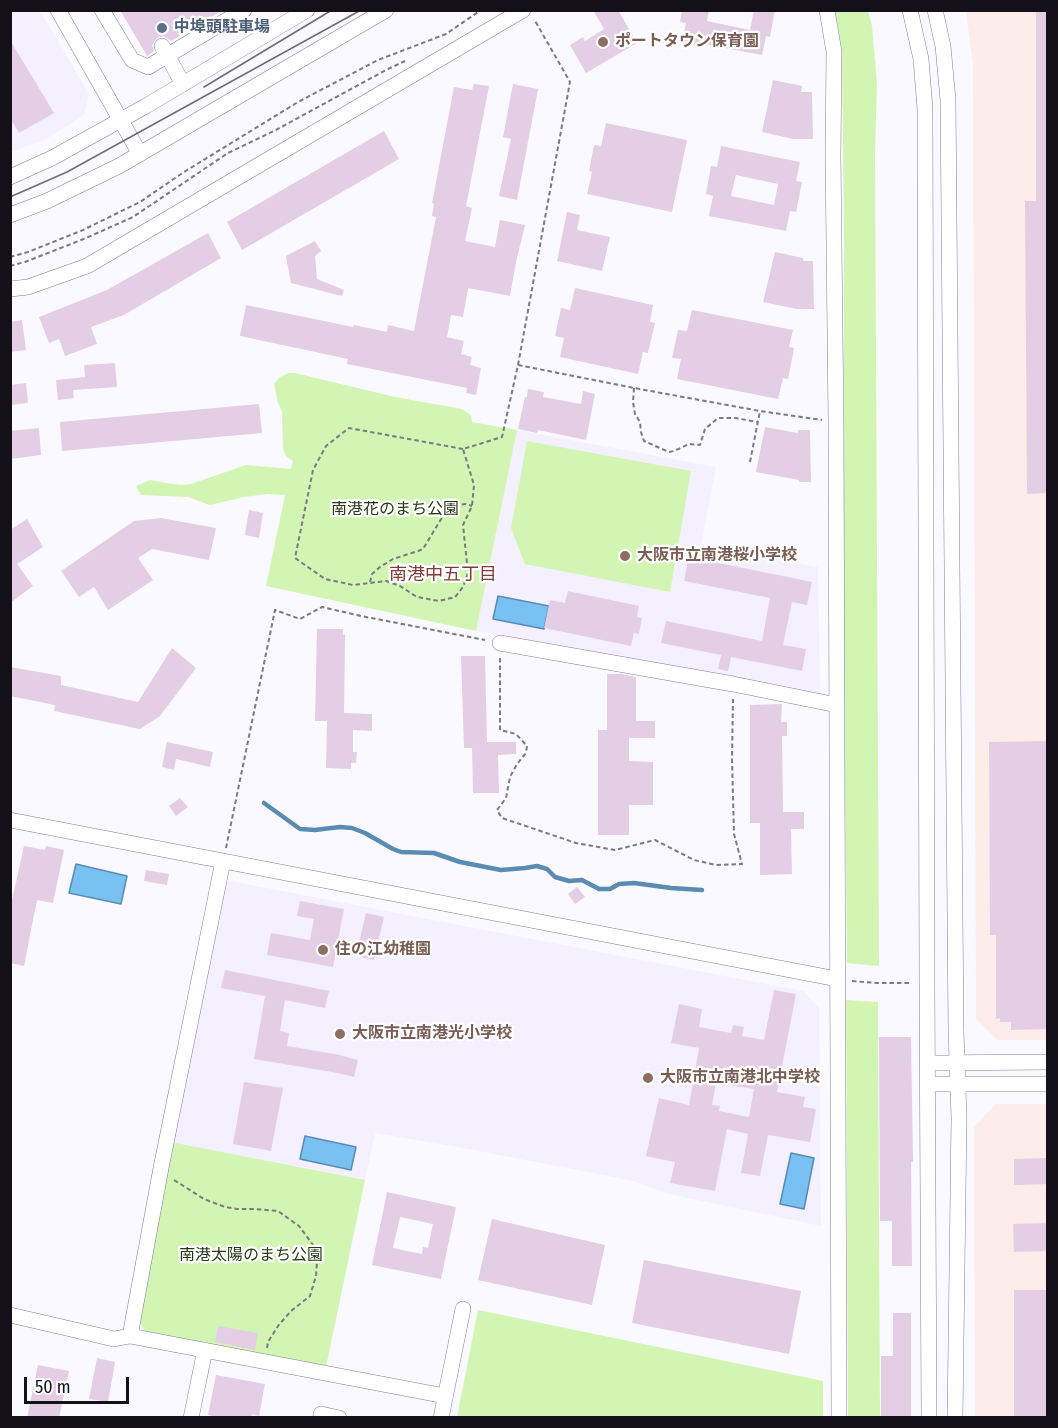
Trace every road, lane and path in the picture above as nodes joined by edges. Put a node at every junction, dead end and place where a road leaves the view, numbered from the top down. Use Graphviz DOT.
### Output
graph roads {
  1 [pos="102,10"];
  2 [pos="244,10"];
  3 [pos="307,10"];
  4 [pos="386,10"];
  5 [pos="481,10"];
  6 [pos="827,10"];
  7 [pos="910,10"];
  8 [pos="935,10"];
  9 [pos="63,12"];
  10 [pos="528,14"];
  11 [pos="165,51"];
  12 [pos="406,60"];
  13 [pos="183,84"];
  14 [pos="120,120"];
  15 [pos="140,154"];
  16 [pos="10,177"];
  17 [pos="10,215"];
  18 [pos="10,257"];
  19 [pos="10,266"];
  20 [pos="10,289"];
  21 [pos="518,365"];
  22 [pos="634,388"];
  23 [pos="760,411"];
  24 [pos="758,422"];
  25 [pos="836,422"];
  26 [pos="463,449"];
  27 [pos="750,462"];
  28 [pos="472,506"];
  29 [pos="370,583"];
  30 [pos="500,643"];
  31 [pos="733,684"];
  32 [pos="837,705"];
  33 [pos="10,820"];
  34 [pos="223,861"];
  35 [pos="837,979"];
  36 [pos="927,984"];
  37 [pos="1047,1062"];
  38 [pos="928,1063"];
  39 [pos="957,1063"];
  40 [pos="928,1084"];
  41 [pos="957,1084"];
  42 [pos="1047,1084"];
  43 [pos="161,1168"];
  44 [pos="463,1310"];
  45 [pos="10,1315"];
  46 [pos="130,1336"];
  47 [pos="205,1350"];
  48 [pos="264,1362"];
  49 [pos="445,1396"];
  50 [pos="321,1414"];
  51 [pos="191,1418"];
  52 [pos="339,1418"];
  53 [pos="441,1418"];
  54 [pos="839,1418"];
  55 [pos="929,1418"];
  56 [pos="955,1418"];
  1 -- 11 [label="street"];
  2 -- 11 [label="street"];
  3 -- 13 [label="street"];
  4 -- 15 [label="street"];
  5 -- 18 [label="path"];
  6 -- 25 [label="street"];
  7 -- 36 [label="street"];
  8 -- 39 [label="street"];
  9 -- 14 [label="street"];
  10 -- 20 [label="street"];
  10 -- 21 [label="path"];
  11 -- 13 [label="street"];
  12 -- 19 [label="path"];
  13 -- 14 [label="street"];
  14 -- 15 [label="street"];
  14 -- 16 [label="street"];
  15 -- 17 [label="street"];
  21 -- 22 [label="path"];
  21 -- 26 [label="path"];
  22 -- 23 [label="path"];
  22 -- 24 [label="path"];
  23 -- 24 [label="path"];
  23 -- 25 [label="path"];
  24 -- 27 [label="path"];
  25 -- 32 [label="street"];
  26 -- 28 [label="path"];
  26 -- 29 [label="path"];
  28 -- 29 [label="path"];
  28 -- 29 [label="path"];
  30 -- 31 [label="street"];
  30 -- 31 [label="path"];
  30 -- 34 [label="path"];
  31 -- 32 [label="street"];
  32 -- 35 [label="street"];
  33 -- 34 [label="street"];
  34 -- 35 [label="street"];
  34 -- 43 [label="street"];
  35 -- 36 [label="path"];
  35 -- 54 [label="street"];
  36 -- 38 [label="street"];
  37 -- 39 [label="street"];
  38 -- 39 [label="street"];
  38 -- 40 [label="street"];
  39 -- 41 [label="street"];
  40 -- 41 [label="street"];
  40 -- 55 [label="street"];
  41 -- 42 [label="street"];
  41 -- 56 [label="street"];
  43 -- 46 [label="street"];
  43 -- 48 [label="path"];
  44 -- 49 [label="street"];
  45 -- 46 [label="street"];
  46 -- 47 [label="street"];
  47 -- 48 [label="street"];
  47 -- 51 [label="street"];
  48 -- 49 [label="street"];
  49 -- 53 [label="street"];
  50 -- 52 [label="street"];
}
